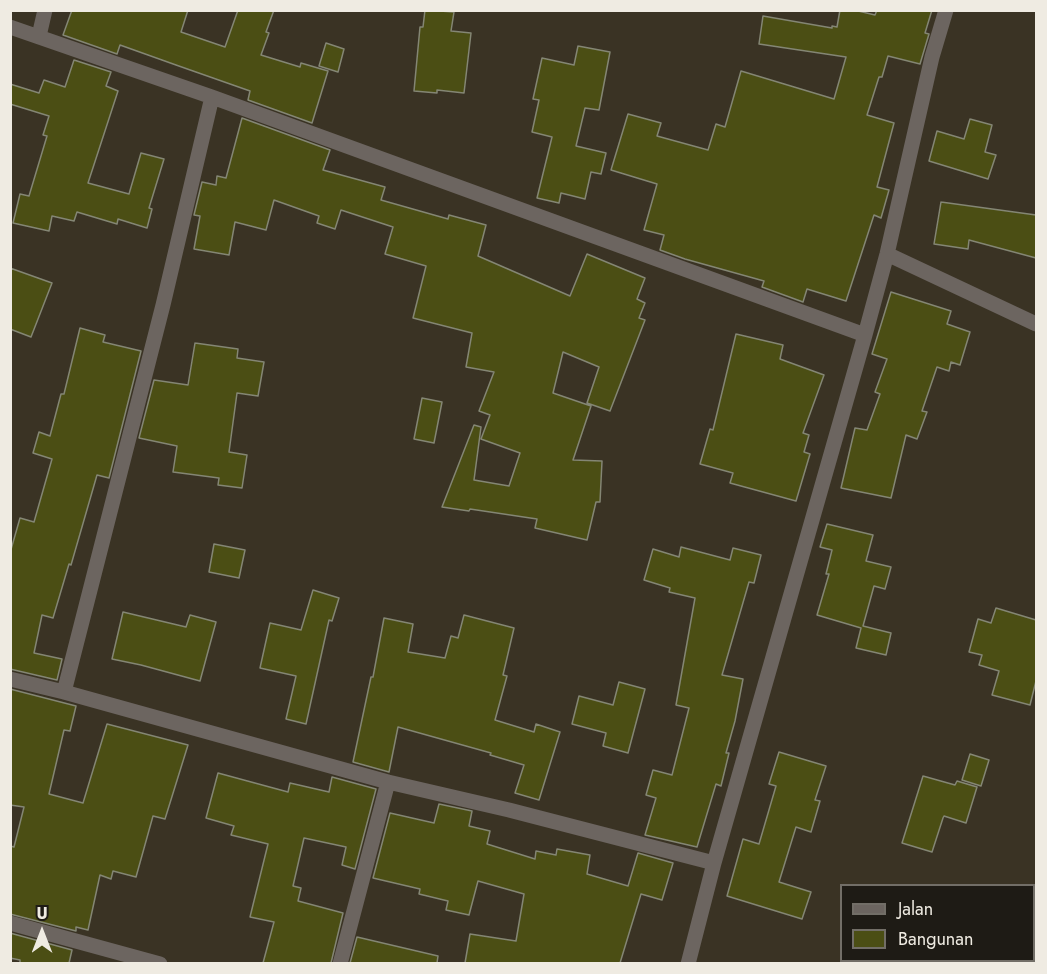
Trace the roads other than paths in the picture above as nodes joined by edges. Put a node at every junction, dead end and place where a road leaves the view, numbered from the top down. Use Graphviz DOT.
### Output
graph roads {
  1 [pos="45,10"];
  2 [pos="946,10"];
  3 [pos="10,27"];
  4 [pos="39,36"];
  5 [pos="212,97"];
  6 [pos="886,254"];
  7 [pos="1036,324"];
  8 [pos="865,335"];
  9 [pos="10,679"];
  10 [pos="64,692"];
  11 [pos="388,782"];
  12 [pos="714,863"];
  13 [pos="10,923"];
  14 [pos="160,963"];
  15 [pos="340,963"];
  16 [pos="688,963"];
  1 -- 4 [label="street"];
  2 -- 6 [label="street"];
  3 -- 4 [label="street"];
  4 -- 5 [label="street"];
  5 -- 8 [label="street"];
  5 -- 10 [label="street"];
  6 -- 7 [label="street"];
  6 -- 8 [label="street"];
  8 -- 12 [label="street"];
  9 -- 10 [label="street"];
  10 -- 11 [label="street"];
  11 -- 12 [label="street"];
  11 -- 15 [label="street"];
  12 -- 16 [label="street"];
  13 -- 14 [label="street"];
}
